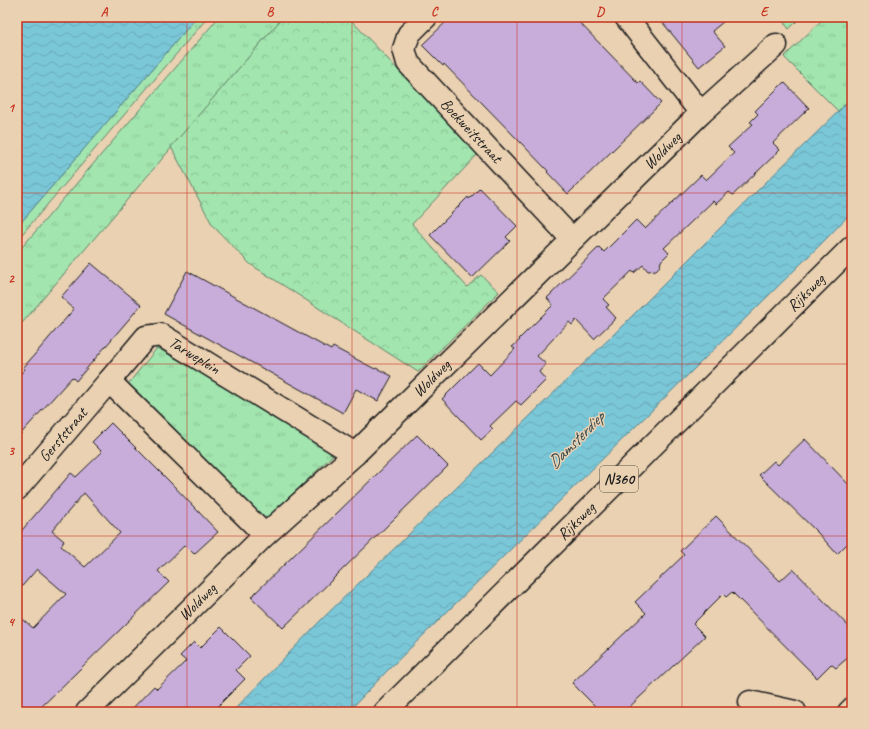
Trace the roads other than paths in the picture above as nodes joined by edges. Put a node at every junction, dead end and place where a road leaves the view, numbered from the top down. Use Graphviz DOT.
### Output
graph roads {
  1 [pos="426,17"];
  2 [pos="626,17"];
  3 [pos="776,45"];
  4 [pos="700,113"];
  5 [pos="572,239"];
  6 [pos="852,247"];
  7 [pos="109,380"];
  8 [pos="355,454"];
  9 [pos="17,489"];
  10 [pos="265,536"];
  11 [pos="750,702"];
  12 [pos="852,709"];
  13 [pos="87,712"];
  14 [pos="385,712"];
  15 [pos="795,712"];
  16 [pos="849,712"];
  1 -- 5 [label="street, Boekweitstraat"];
  2 -- 4 [label="street"];
  3 -- 4 [label="street, Woldweg"];
  4 -- 5 [label="street, Woldweg"];
  5 -- 8 [label="street, Woldweg"];
  6 -- 14 [label="street, Rijksweg / N360"];
  7 -- 8 [label="street, Tarweplein"];
  7 -- 9 [label="street, Gerststraat"];
  7 -- 10 [label="street"];
  8 -- 10 [label="street, Woldweg"];
  10 -- 13 [label="street, Woldweg"];
  11 -- 15 [label="street"];
  12 -- 16 [label="street"];
}
